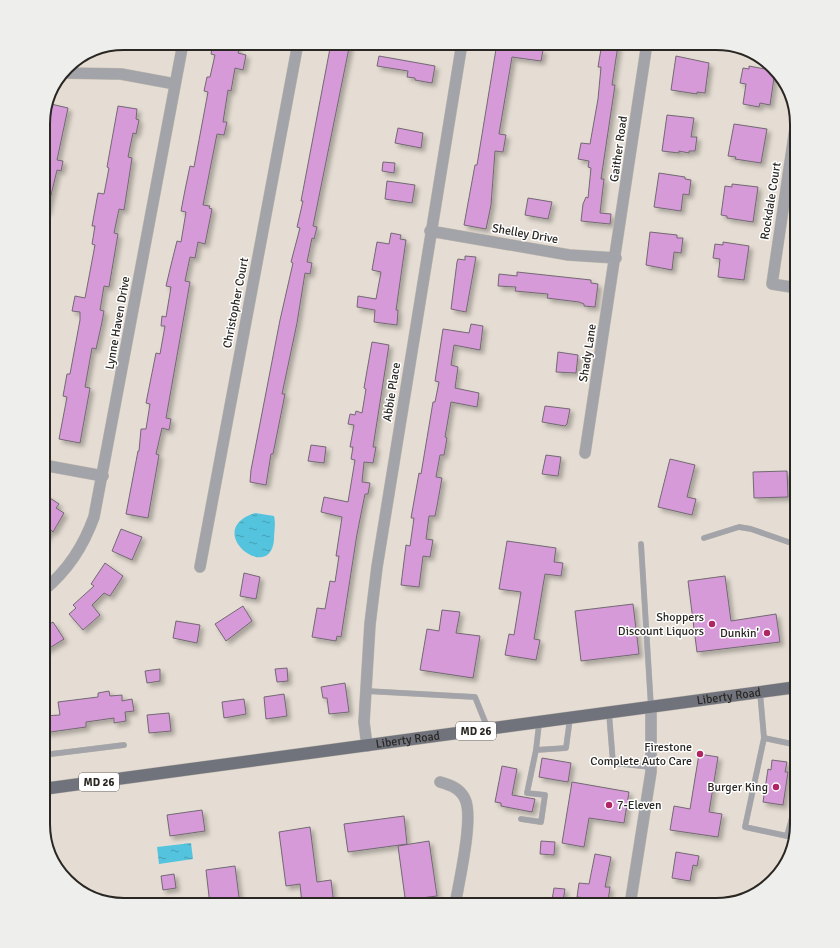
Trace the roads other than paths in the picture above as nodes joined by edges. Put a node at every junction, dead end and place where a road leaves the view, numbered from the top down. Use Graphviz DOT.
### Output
graph roads {
  1 [pos="181,50"];
  2 [pos="297,50"];
  3 [pos="461,50"];
  4 [pos="646,50"];
  5 [pos="72,72"];
  6 [pos="175,84"];
  7 [pos="790,162"];
  8 [pos="430,232"];
  9 [pos="616,258"];
  10 [pos="790,287"];
  11 [pos="585,453"];
  12 [pos="50,466"];
  13 [pos="103,476"];
  14 [pos="704,538"];
  15 [pos="790,543"];
  16 [pos="641,544"];
  17 [pos="200,567"];
  18 [pos="50,585"];
  19 [pos="790,689"];
  20 [pos="366,691"];
  21 [pos="760,692"];
  22 [pos="651,708"];
  23 [pos="609,713"];
  24 [pos="570,718"];
  25 [pos="539,724"];
  26 [pos="488,730"];
  27 [pos="764,738"];
  28 [pos="790,743"];
  29 [pos="124,745"];
  30 [pos="367,746"];
  31 [pos="536,750"];
  32 [pos="50,754"];
  33 [pos="651,768"];
  34 [pos="440,782"];
  35 [pos="50,789"];
  36 [pos="521,819"];
  37 [pos="790,825"];
  38 [pos="456,898"];
  39 [pos="631,898"];
  1 -- 6 [label="street, Lynne Haven Drive"];
  2 -- 17 [label="street, Christopher Court"];
  3 -- 8 [label="street, Abbie Place"];
  4 -- 9 [label="street, Gaither Road"];
  5 -- 6 [label="street"];
  6 -- 13 [label="street, Lynne Haven Drive"];
  7 -- 10 [label="street, Rockdale Court"];
  8 -- 9 [label="street, Shelley Drive"];
  8 -- 20 [label="street, Abbie Place"];
  9 -- 11 [label="street, Shady Lane"];
  12 -- 13 [label="street"];
  13 -- 18 [label="street, Lynne Haven Drive"];
  14 -- 15 [label="lane"];
  16 -- 22 [label="lane"];
  19 -- 21 [label="main road, Liberty Road / MD 26"];
  20 -- 26 [label="lane"];
  20 -- 30 [label="street, Abbie Place"];
  21 -- 22 [label="main road, Liberty Road / MD 26"];
  21 -- 27 [label="lane"];
  22 -- 23 [label="main road, Liberty Road / MD 26"];
  22 -- 33 [label="street"];
  23 -- 24 [label="main road, Liberty Road / MD 26"];
  23 -- 33 [label="lane"];
  24 -- 25 [label="main road, Liberty Road / MD 26"];
  24 -- 31 [label="lane"];
  25 -- 26 [label="main road, Liberty Road / MD 26"];
  25 -- 31 [label="lane"];
  26 -- 30 [label="main road, Liberty Road / MD 26"];
  27 -- 28 [label="lane"];
  27 -- 37 [label="lane"];
  29 -- 32 [label="lane"];
  30 -- 35 [label="main road, Liberty Road / MD 26"];
  31 -- 36 [label="lane"];
  33 -- 39 [label="street"];
  34 -- 38 [label="street"];
}
